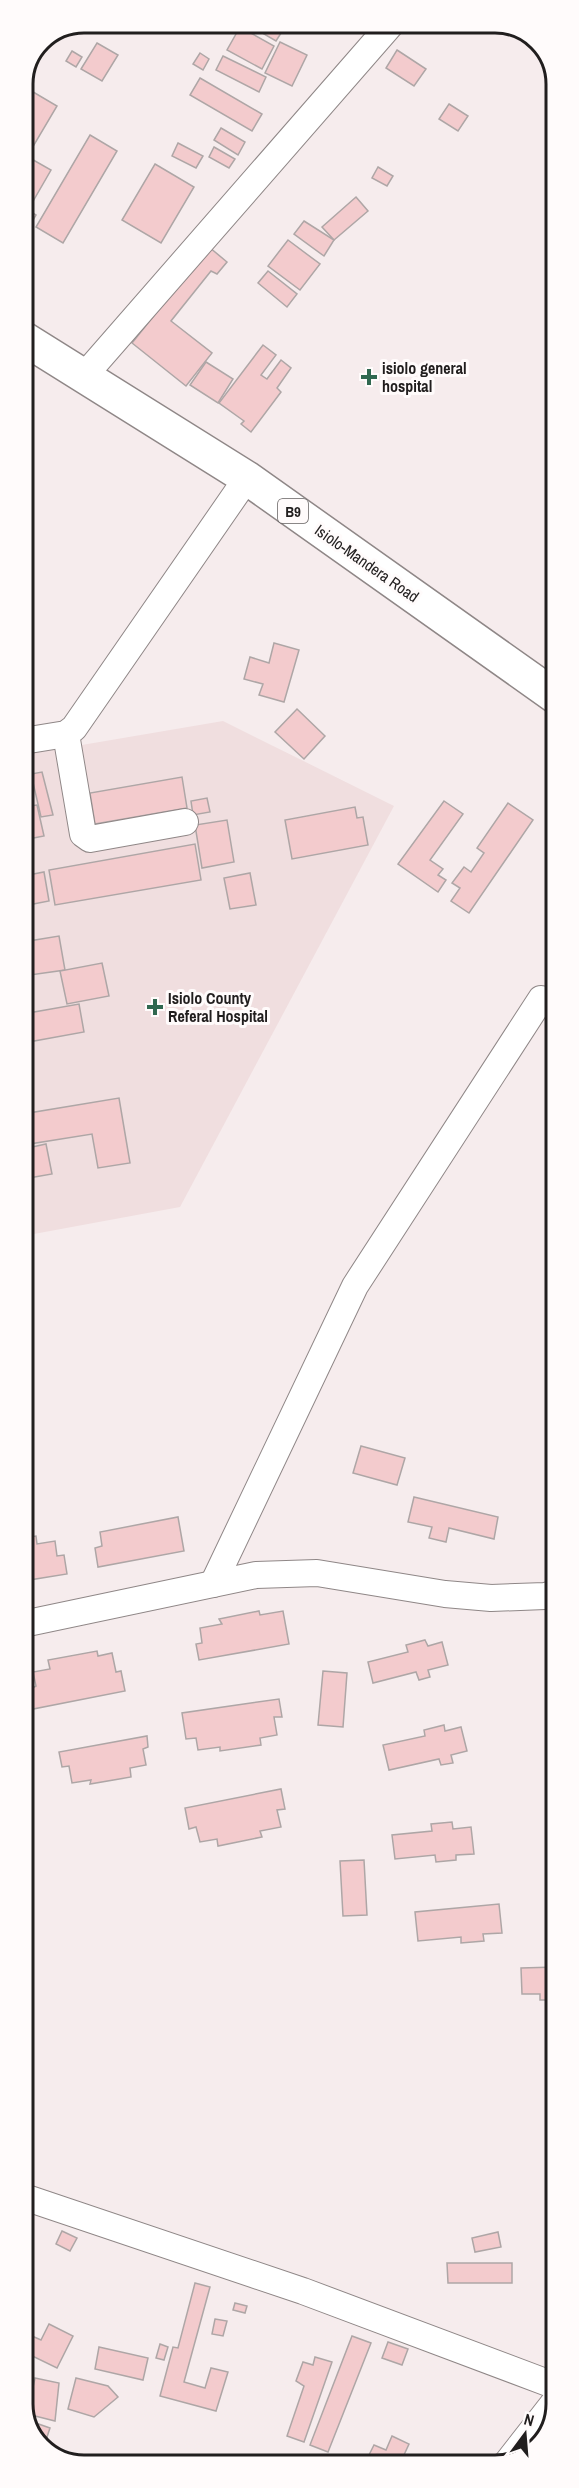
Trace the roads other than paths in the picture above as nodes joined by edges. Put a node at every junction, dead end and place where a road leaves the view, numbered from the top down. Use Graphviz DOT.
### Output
graph roads {
  1 [pos="383,33"];
  2 [pos="33,344"];
  3 [pos="84,376"];
  4 [pos="247,478"];
  5 [pos="546,690"];
  6 [pos="66,734"];
  7 [pos="33,739"];
  8 [pos="185,822"];
  9 [pos="541,999"];
  10 [pos="213,1584"];
  11 [pos="546,1596"];
  12 [pos="33,1622"];
  13 [pos="33,2200"];
  14 [pos="546,2382"];
  15 [pos="545,2415"];
  16 [pos="518,2449"];
  1 -- 3 [label="street"];
  2 -- 3 [label="highway, Isiolo-Mandera Road / B9"];
  3 -- 4 [label="highway, Isiolo-Mandera Road / B9"];
  4 -- 5 [label="highway, Isiolo-Mandera Road / B9"];
  4 -- 6 [label="street"];
  6 -- 7 [label="street"];
  6 -- 8 [label="street"];
  9 -- 10 [label="street"];
  10 -- 11 [label="street"];
  10 -- 12 [label="street"];
  13 -- 14 [label="street"];
  15 -- 16 [label="street"];
}
